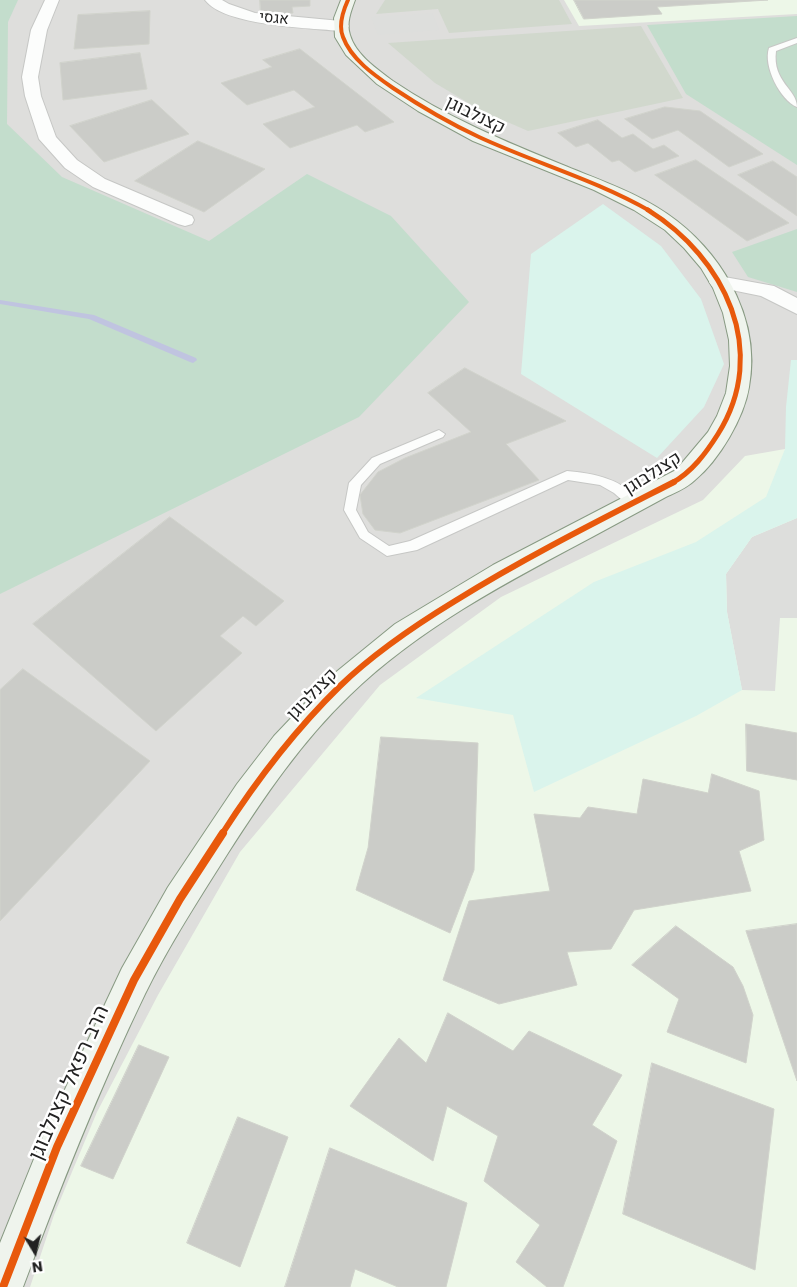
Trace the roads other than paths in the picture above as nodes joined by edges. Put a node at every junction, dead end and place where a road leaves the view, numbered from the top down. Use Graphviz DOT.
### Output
graph roads {
  1 [pos="52,0"];
  2 [pos="212,0"];
  3 [pos="348,0"];
  4 [pos="341,26"];
  5 [pos="797,40"];
  6 [pos="797,105"];
  7 [pos="185,220"];
  8 [pos="719,282"];
  9 [pos="797,307"];
  10 [pos="439,434"];
  11 [pos="634,504"];
  12 [pos="180,899"];
  13 [pos="3,1287"];
  1 -- 7 [label="street"];
  2 -- 4 [label="street, אגסי"];
  3 -- 4 [label="street"];
  4 -- 8 [label="street, קצנלבוגן"];
  5 -- 6 [label="lane"];
  8 -- 9 [label="street"];
  8 -- 11 [label="street, קצנלבוגן"];
  10 -- 11 [label="lane"];
  11 -- 12 [label="street, קצנלבוגן"];
  12 -- 13 [label="street, הרב רפאל קצנלבוגן"];
}
